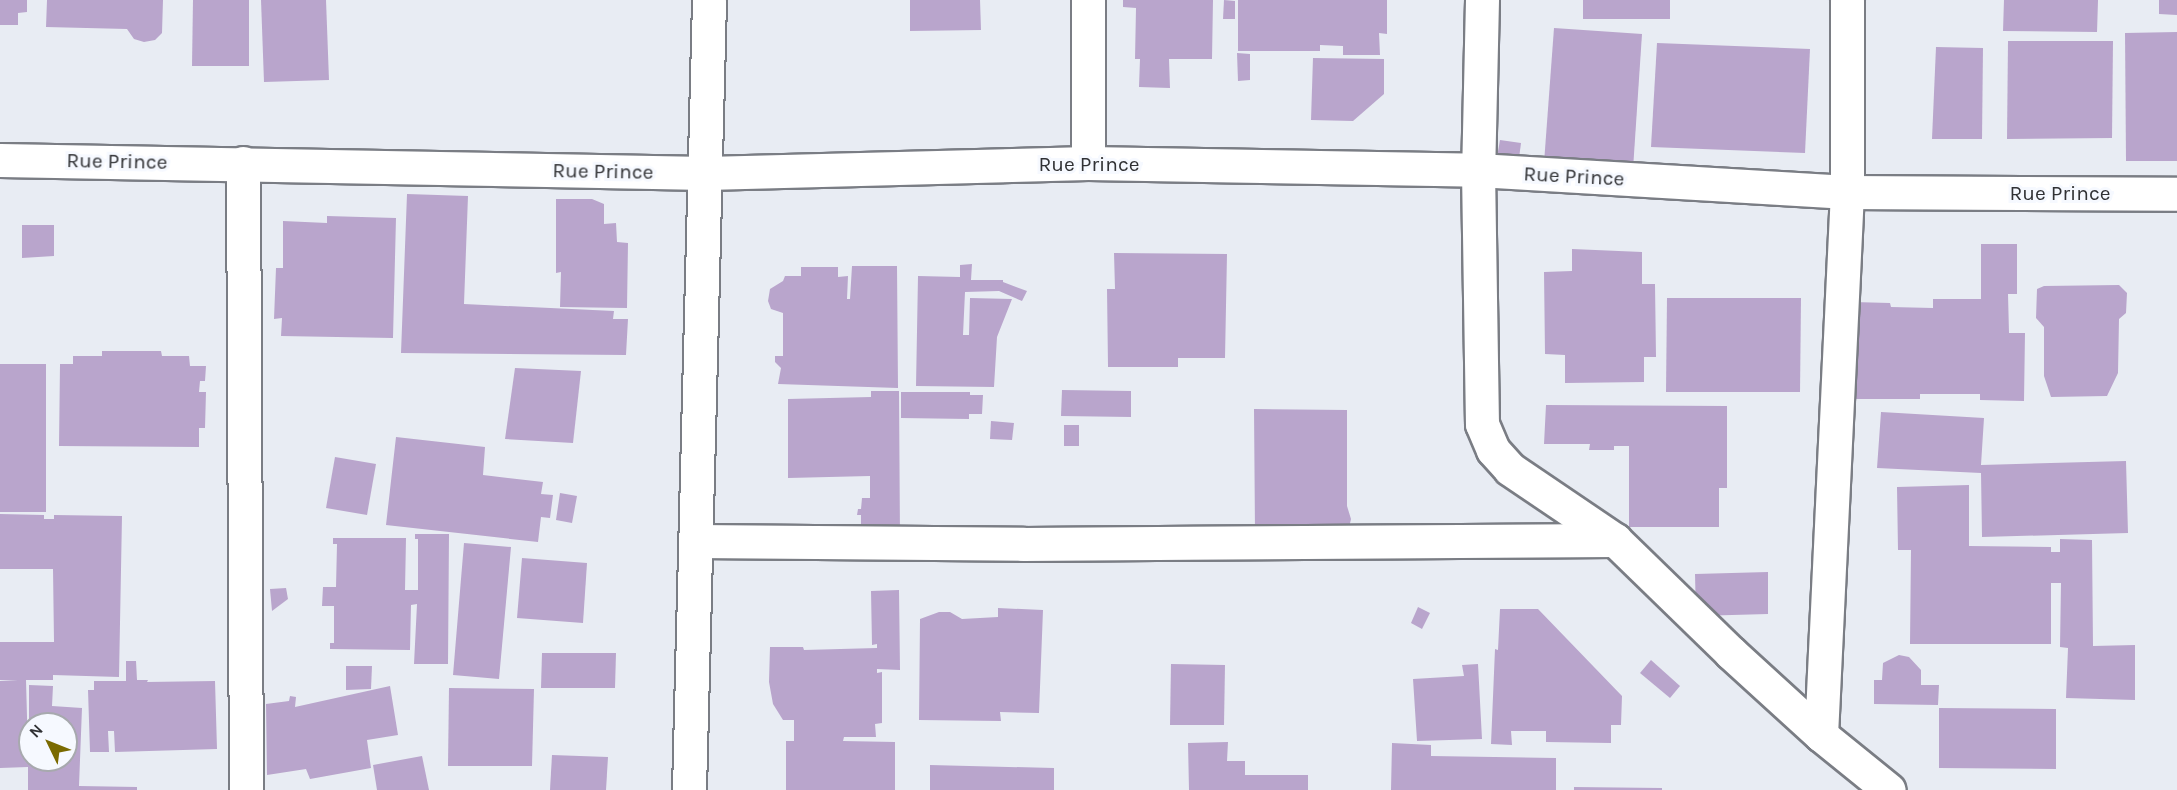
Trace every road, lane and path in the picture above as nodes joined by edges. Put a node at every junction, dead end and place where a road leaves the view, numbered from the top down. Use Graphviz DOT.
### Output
graph roads {
  1 [pos="709,0"];
  2 [pos="1088,0"];
  3 [pos="1482,0"];
  4 [pos="1847,0"];
  5 [pos="0,160"];
  6 [pos="243,163"];
  7 [pos="1088,163"];
  8 [pos="1478,170"];
  9 [pos="706,173"];
  10 [pos="1848,192"];
  11 [pos="2177,194"];
  12 [pos="1615,540"];
  13 [pos="696,541"];
  14 [pos="1821,735"];
  15 [pos="246,790"];
  16 [pos="689,790"];
  17 [pos="1889,790"];
  1 -- 9 [label="street"];
  2 -- 7 [label="street"];
  3 -- 8 [label="street"];
  4 -- 10 [label="street"];
  5 -- 6 [label="street, Rue Prince"];
  6 -- 9 [label="street, Rue Prince"];
  6 -- 15 [label="street"];
  7 -- 8 [label="street, Rue Prince"];
  7 -- 9 [label="street, Rue Prince"];
  8 -- 10 [label="street, Rue Prince"];
  8 -- 12 [label="street"];
  9 -- 13 [label="street"];
  10 -- 11 [label="street, Rue Prince"];
  10 -- 14 [label="street"];
  12 -- 13 [label="street"];
  12 -- 14 [label="street"];
  13 -- 16 [label="street"];
  14 -- 17 [label="street"];
}
